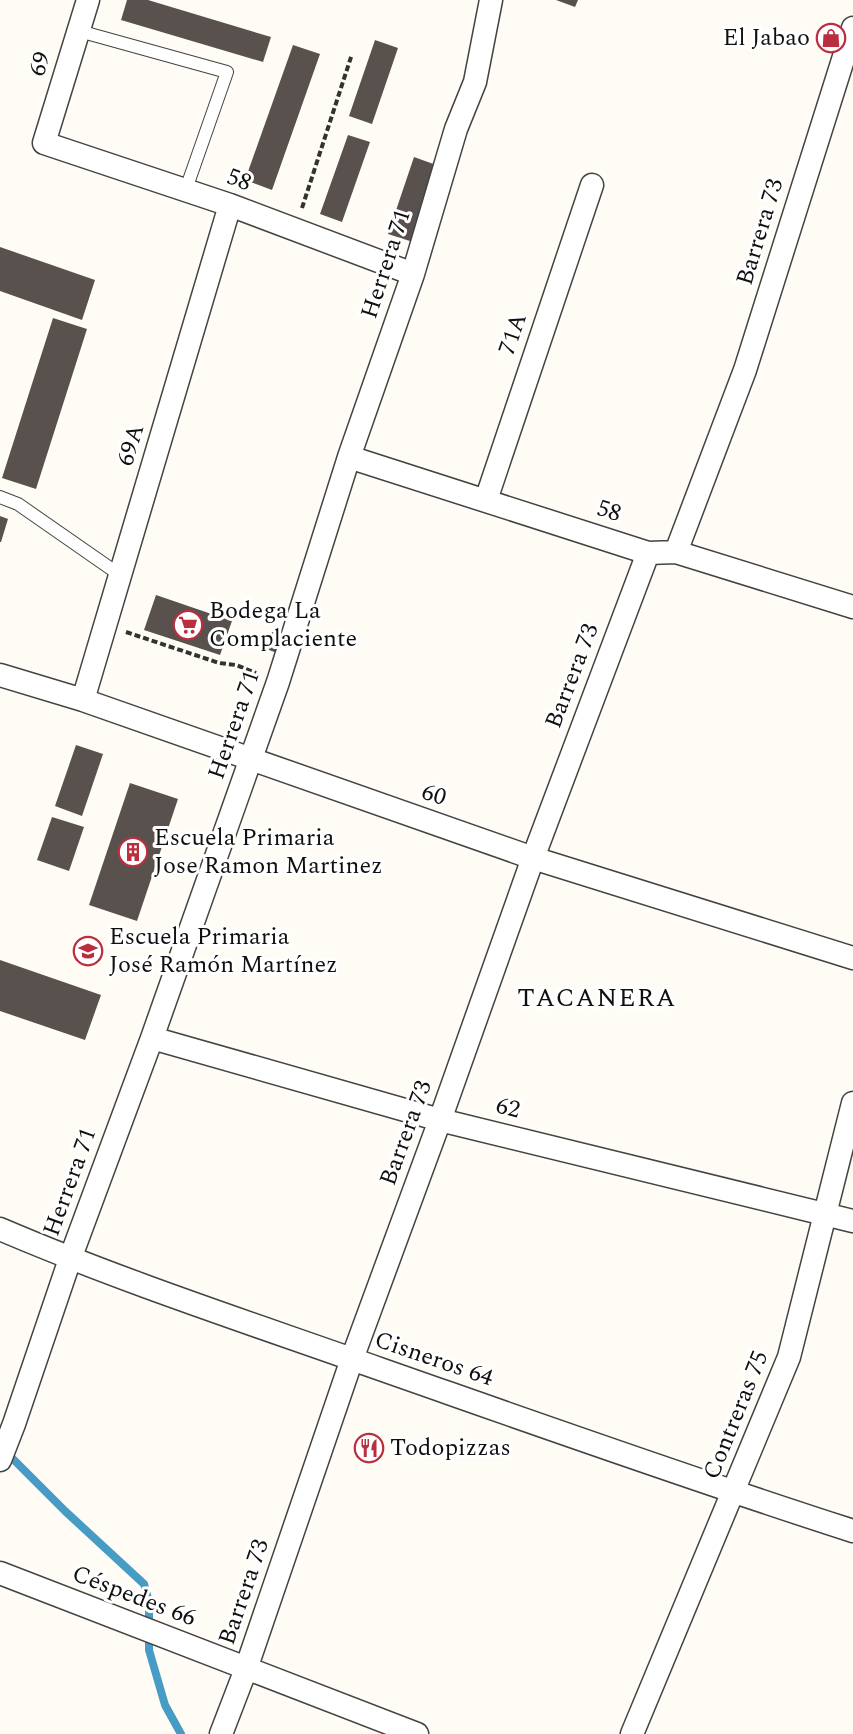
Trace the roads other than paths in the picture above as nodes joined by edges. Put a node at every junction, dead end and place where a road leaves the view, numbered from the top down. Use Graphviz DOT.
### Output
graph roads {
  1 [pos="88,0"];
  2 [pos="491,0"];
  3 [pos="853,28"];
  4 [pos="79,31"];
  5 [pos="44,143"];
  6 [pos="592,185"];
  7 [pos="186,189"];
  8 [pos="230,205"];
  9 [pos="413,274"];
  10 [pos="350,457"];
  11 [pos="0,496"];
  12 [pos="486,500"];
  13 [pos="676,552"];
  14 [pos="648,553"];
  15 [pos="120,575"];
  16 [pos="853,607"];
  17 [pos="0,675"];
  18 [pos="83,700"];
  19 [pos="251,759"];
  20 [pos="533,858"];
  21 [pos="853,958"];
  22 [pos="152,1038"];
  23 [pos="853,1103"];
  24 [pos="440,1120"];
  25 [pos="825,1214"];
  26 [pos="853,1221"];
  27 [pos="0,1229"];
  28 [pos="70,1259"];
  29 [pos="352,1359"];
  30 [pos="0,1460"];
  31 [pos="734,1493"];
  32 [pos="853,1531"];
  33 [pos="0,1573"];
  34 [pos="246,1669"];
  35 [pos="220,1734"];
  36 [pos="417,1734"];
  37 [pos="632,1734"];
  1 -- 4 [label="street, 69"];
  2 -- 9 [label="street, Herrera 71"];
  3 -- 13 [label="street, Barrera 73"];
  4 -- 5 [label="street, 69"];
  4 -- 7 [label="lane"];
  5 -- 7 [label="street, 58"];
  6 -- 12 [label="street, 71A"];
  7 -- 8 [label="street, 58"];
  8 -- 9 [label="street, 58"];
  8 -- 15 [label="street, 69A"];
  9 -- 10 [label="street, Herrera 71"];
  10 -- 12 [label="street, 58"];
  10 -- 19 [label="street, Herrera 71"];
  11 -- 15 [label="lane"];
  12 -- 14 [label="street, 58"];
  13 -- 14 [label="street, 58"];
  13 -- 16 [label="street, 58"];
  14 -- 20 [label="street, Barrera 73"];
  15 -- 18 [label="street, 69A"];
  17 -- 18 [label="street, 60"];
  18 -- 19 [label="street, 60"];
  19 -- 20 [label="street, 60"];
  19 -- 22 [label="street, Herrera 71"];
  20 -- 21 [label="street, 60"];
  20 -- 24 [label="street, Barrera 73"];
  22 -- 24 [label="street, 62"];
  22 -- 28 [label="street, Herrera 71"];
  23 -- 25 [label="street, Contreras 75"];
  24 -- 25 [label="street, 62"];
  24 -- 29 [label="street, Barrera 73"];
  25 -- 26 [label="street, 62"];
  25 -- 31 [label="street, Contreras 75"];
  27 -- 28 [label="street, Cisneros 64"];
  28 -- 29 [label="street, Cisneros 64"];
  28 -- 30 [label="street, Herrera 71"];
  29 -- 31 [label="street, Cisneros 64"];
  29 -- 34 [label="street, Barrera 73"];
  31 -- 32 [label="street, Cisneros 64"];
  31 -- 37 [label="street, Contreras 75"];
  33 -- 34 [label="street, Céspedes 66"];
  34 -- 35 [label="street, Barrera 73"];
  34 -- 36 [label="street, Céspedes 66"];
}
